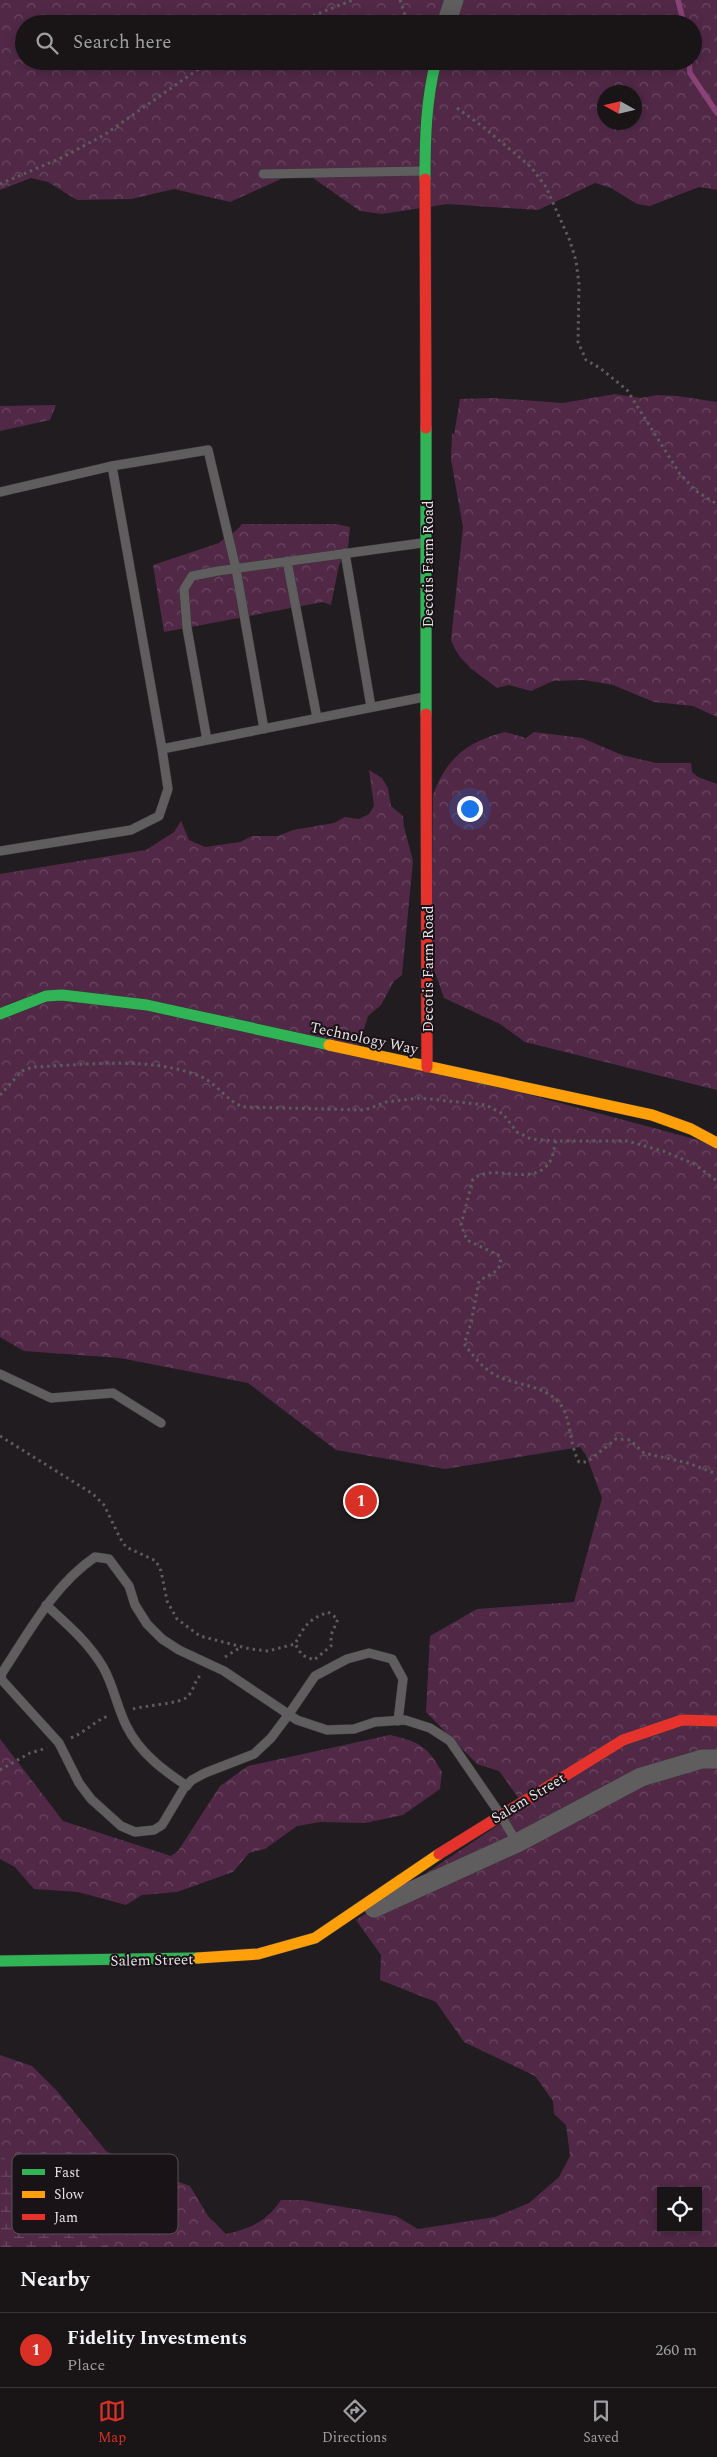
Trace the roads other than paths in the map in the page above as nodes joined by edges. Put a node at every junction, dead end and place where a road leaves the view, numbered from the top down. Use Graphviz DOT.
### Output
graph roads {
  1 [pos="454,0"];
  2 [pos="449,15"];
  3 [pos="434,70"];
  4 [pos="426,171"];
  5 [pos="263,174"];
  6 [pos="112,466"];
  7 [pos="0,492"];
  8 [pos="428,542"];
  9 [pos="345,553"];
  10 [pos="288,561"];
  11 [pos="236,569"];
  12 [pos="428,696"];
  13 [pos="371,708"];
  14 [pos="317,718"];
  15 [pos="264,728"];
  16 [pos="207,740"];
  17 [pos="162,749"];
  18 [pos="0,851"];
  19 [pos="0,1014"];
  20 [pos="427,1067"];
  21 [pos="717,1143"];
  22 [pos="0,1374"];
  23 [pos="161,1423"];
  24 [pos="46,1605"];
  25 [pos="717,1706"];
  26 [pos="289,1714"];
  27 [pos="682,1720"];
  28 [pos="398,1721"];
  29 [pos="717,1721"];
  30 [pos="717,1759"];
  31 [pos="186,1786"];
  32 [pos="500,1814"];
  33 [pos="517,1843"];
  34 [pos="354,1913"];
  35 [pos="0,1961"];
  1 -- 2 [label="street"];
  3 -- 4 [label="street, Decotis Farm Road"];
  4 -- 5 [label="lane"];
  4 -- 8 [label="street, Decotis Farm Road"];
  6 -- 7 [label="lane"];
  6 -- 11 [label="lane"];
  6 -- 17 [label="lane"];
  8 -- 9 [label="lane"];
  8 -- 12 [label="street, Decotis Farm Road"];
  9 -- 10 [label="lane"];
  9 -- 13 [label="lane"];
  10 -- 11 [label="lane"];
  10 -- 14 [label="lane"];
  11 -- 15 [label="lane"];
  11 -- 16 [label="lane"];
  12 -- 13 [label="lane"];
  12 -- 20 [label="street, Decotis Farm Road"];
  13 -- 14 [label="lane"];
  14 -- 15 [label="lane"];
  15 -- 16 [label="lane"];
  16 -- 17 [label="lane"];
  17 -- 18 [label="lane"];
  19 -- 20 [label="street, Technology Way"];
  20 -- 21 [label="street, Technology Way"];
  22 -- 23 [label="lane"];
  24 -- 26 [label="lane"];
  24 -- 31 [label="lane"];
  24 -- 31 [label="lane"];
  25 -- 27 [label="street"];
  26 -- 28 [label="lane"];
  26 -- 28 [label="lane"];
  26 -- 31 [label="lane"];
  27 -- 29 [label="street, Salem Street"];
  27 -- 32 [label="street, Salem Street"];
  28 -- 32 [label="lane"];
  30 -- 33 [label="street, Salem Street"];
  32 -- 33 [label="lane"];
  32 -- 34 [label="street, Salem Street"];
  33 -- 34 [label="street, Salem Street"];
  34 -- 35 [label="street, Salem Street"];
}
